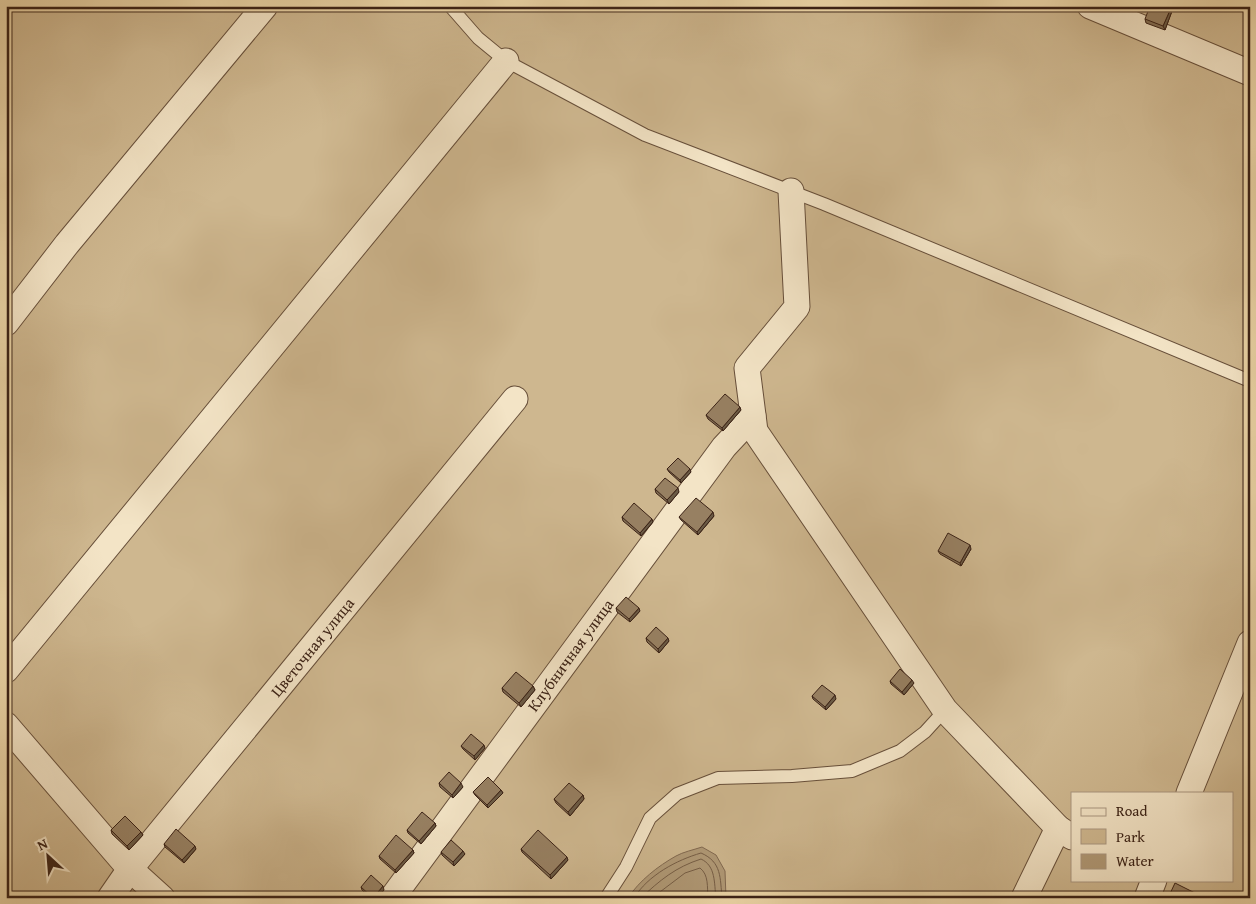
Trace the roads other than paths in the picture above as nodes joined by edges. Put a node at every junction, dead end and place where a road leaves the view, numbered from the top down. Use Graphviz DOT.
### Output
graph roads {
  1 [pos="265,6"];
  2 [pos="450,6"];
  3 [pos="1090,6"];
  4 [pos="506,60"];
  5 [pos="1250,73"];
  6 [pos="791,191"];
  7 [pos="6,324"];
  8 [pos="1250,381"];
  9 [pos="515,399"];
  10 [pos="753,416"];
  11 [pos="1250,642"];
  12 [pos="6,670"];
  13 [pos="945,710"];
  14 [pos="6,725"];
  15 [pos="1189,792"];
  16 [pos="1065,833"];
  17 [pos="130,869"];
  18 [pos="110,898"];
  19 [pos="162,898"];
  20 [pos="392,898"];
  21 [pos="606,898"];
  22 [pos="1024,898"];
  1 -- 7 [label="street"];
  2 -- 4 [label="lane"];
  3 -- 5 [label="street"];
  4 -- 6 [label="lane"];
  4 -- 12 [label="street"];
  6 -- 8 [label="lane"];
  6 -- 10 [label="street"];
  9 -- 17 [label="street, Цветочная улица"];
  10 -- 13 [label="street"];
  10 -- 20 [label="street, Клубничная улица"];
  11 -- 15 [label="street"];
  13 -- 16 [label="street"];
  13 -- 21 [label="lane"];
  14 -- 17 [label="street"];
  16 -- 22 [label="street"];
  17 -- 18 [label="street, Цветочная улица"];
  17 -- 19 [label="street"];
}
